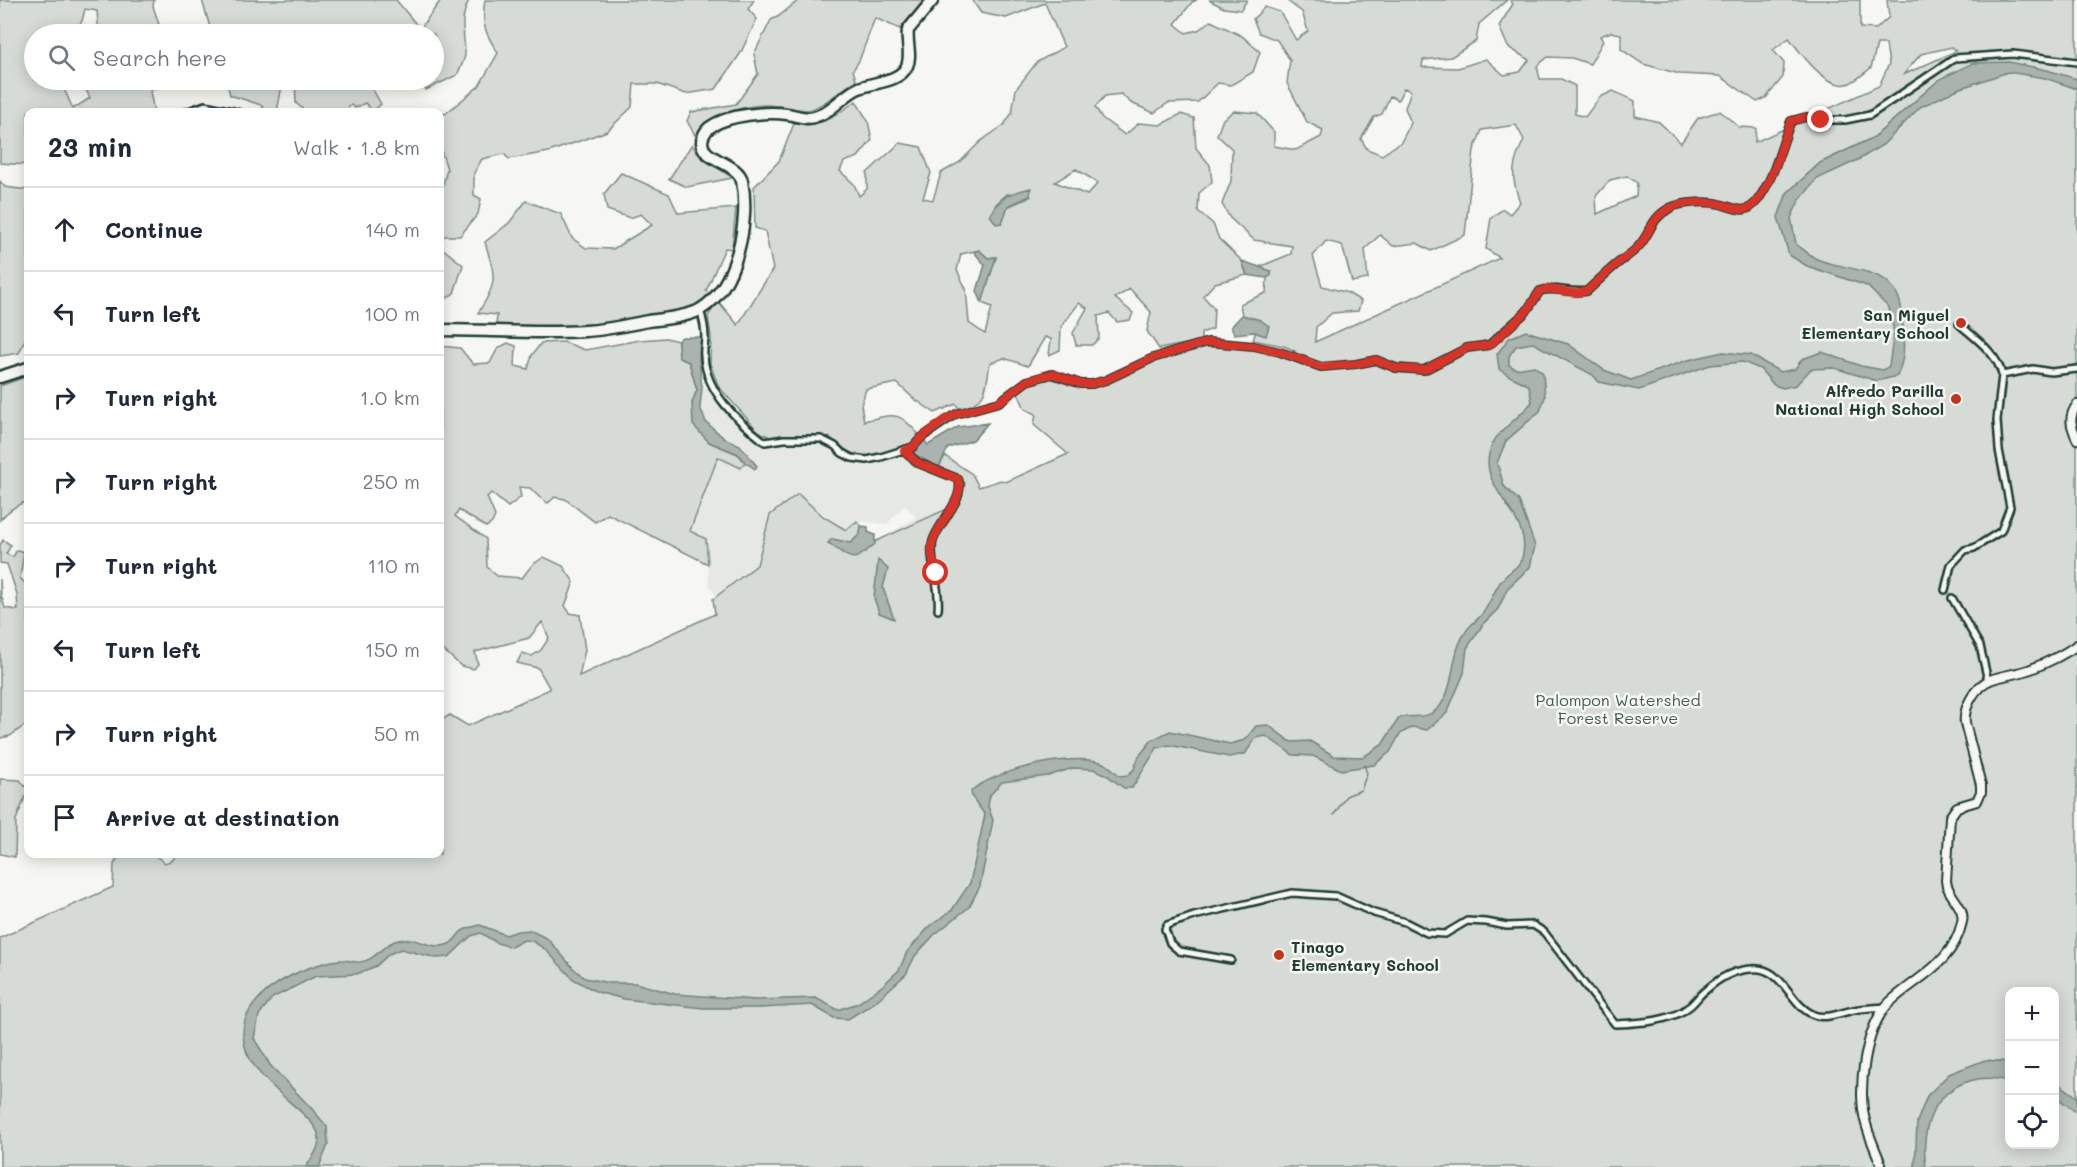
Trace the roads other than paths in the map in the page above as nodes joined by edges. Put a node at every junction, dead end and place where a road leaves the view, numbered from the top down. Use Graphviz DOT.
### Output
graph roads {
  1 [pos="933,0"];
  2 [pos="2077,62"];
  3 [pos="197,108"];
  4 [pos="219,108"];
  5 [pos="700,310"];
  6 [pos="1959,324"];
  7 [pos="444,330"];
  8 [pos="24,369"];
  9 [pos="2077,369"];
  10 [pos="2001,375"];
  11 [pos="0,377"];
  12 [pos="2077,405"];
  13 [pos="2077,439"];
  14 [pos="904,451"];
  15 [pos="1945,590"];
  16 [pos="1952,598"];
  17 [pos="938,609"];
  18 [pos="2077,645"];
  19 [pos="1988,681"];
  20 [pos="1231,960"];
  21 [pos="1886,1007"];
  22 [pos="1882,1167"];
  1 -- 5 [label="highway"];
  2 -- 14 [label="street"];
  3 -- 4 [label="street"];
  5 -- 7 [label="highway"];
  5 -- 14 [label="street"];
  6 -- 10 [label="street"];
  8 -- 11 [label="highway"];
  9 -- 10 [label="street"];
  10 -- 15 [label="street"];
  12 -- 13 [label="main road"];
  14 -- 17 [label="street"];
  16 -- 19 [label="street"];
  18 -- 19 [label="main road"];
  19 -- 21 [label="main road"];
  20 -- 21 [label="street"];
  21 -- 22 [label="main road"];
}
